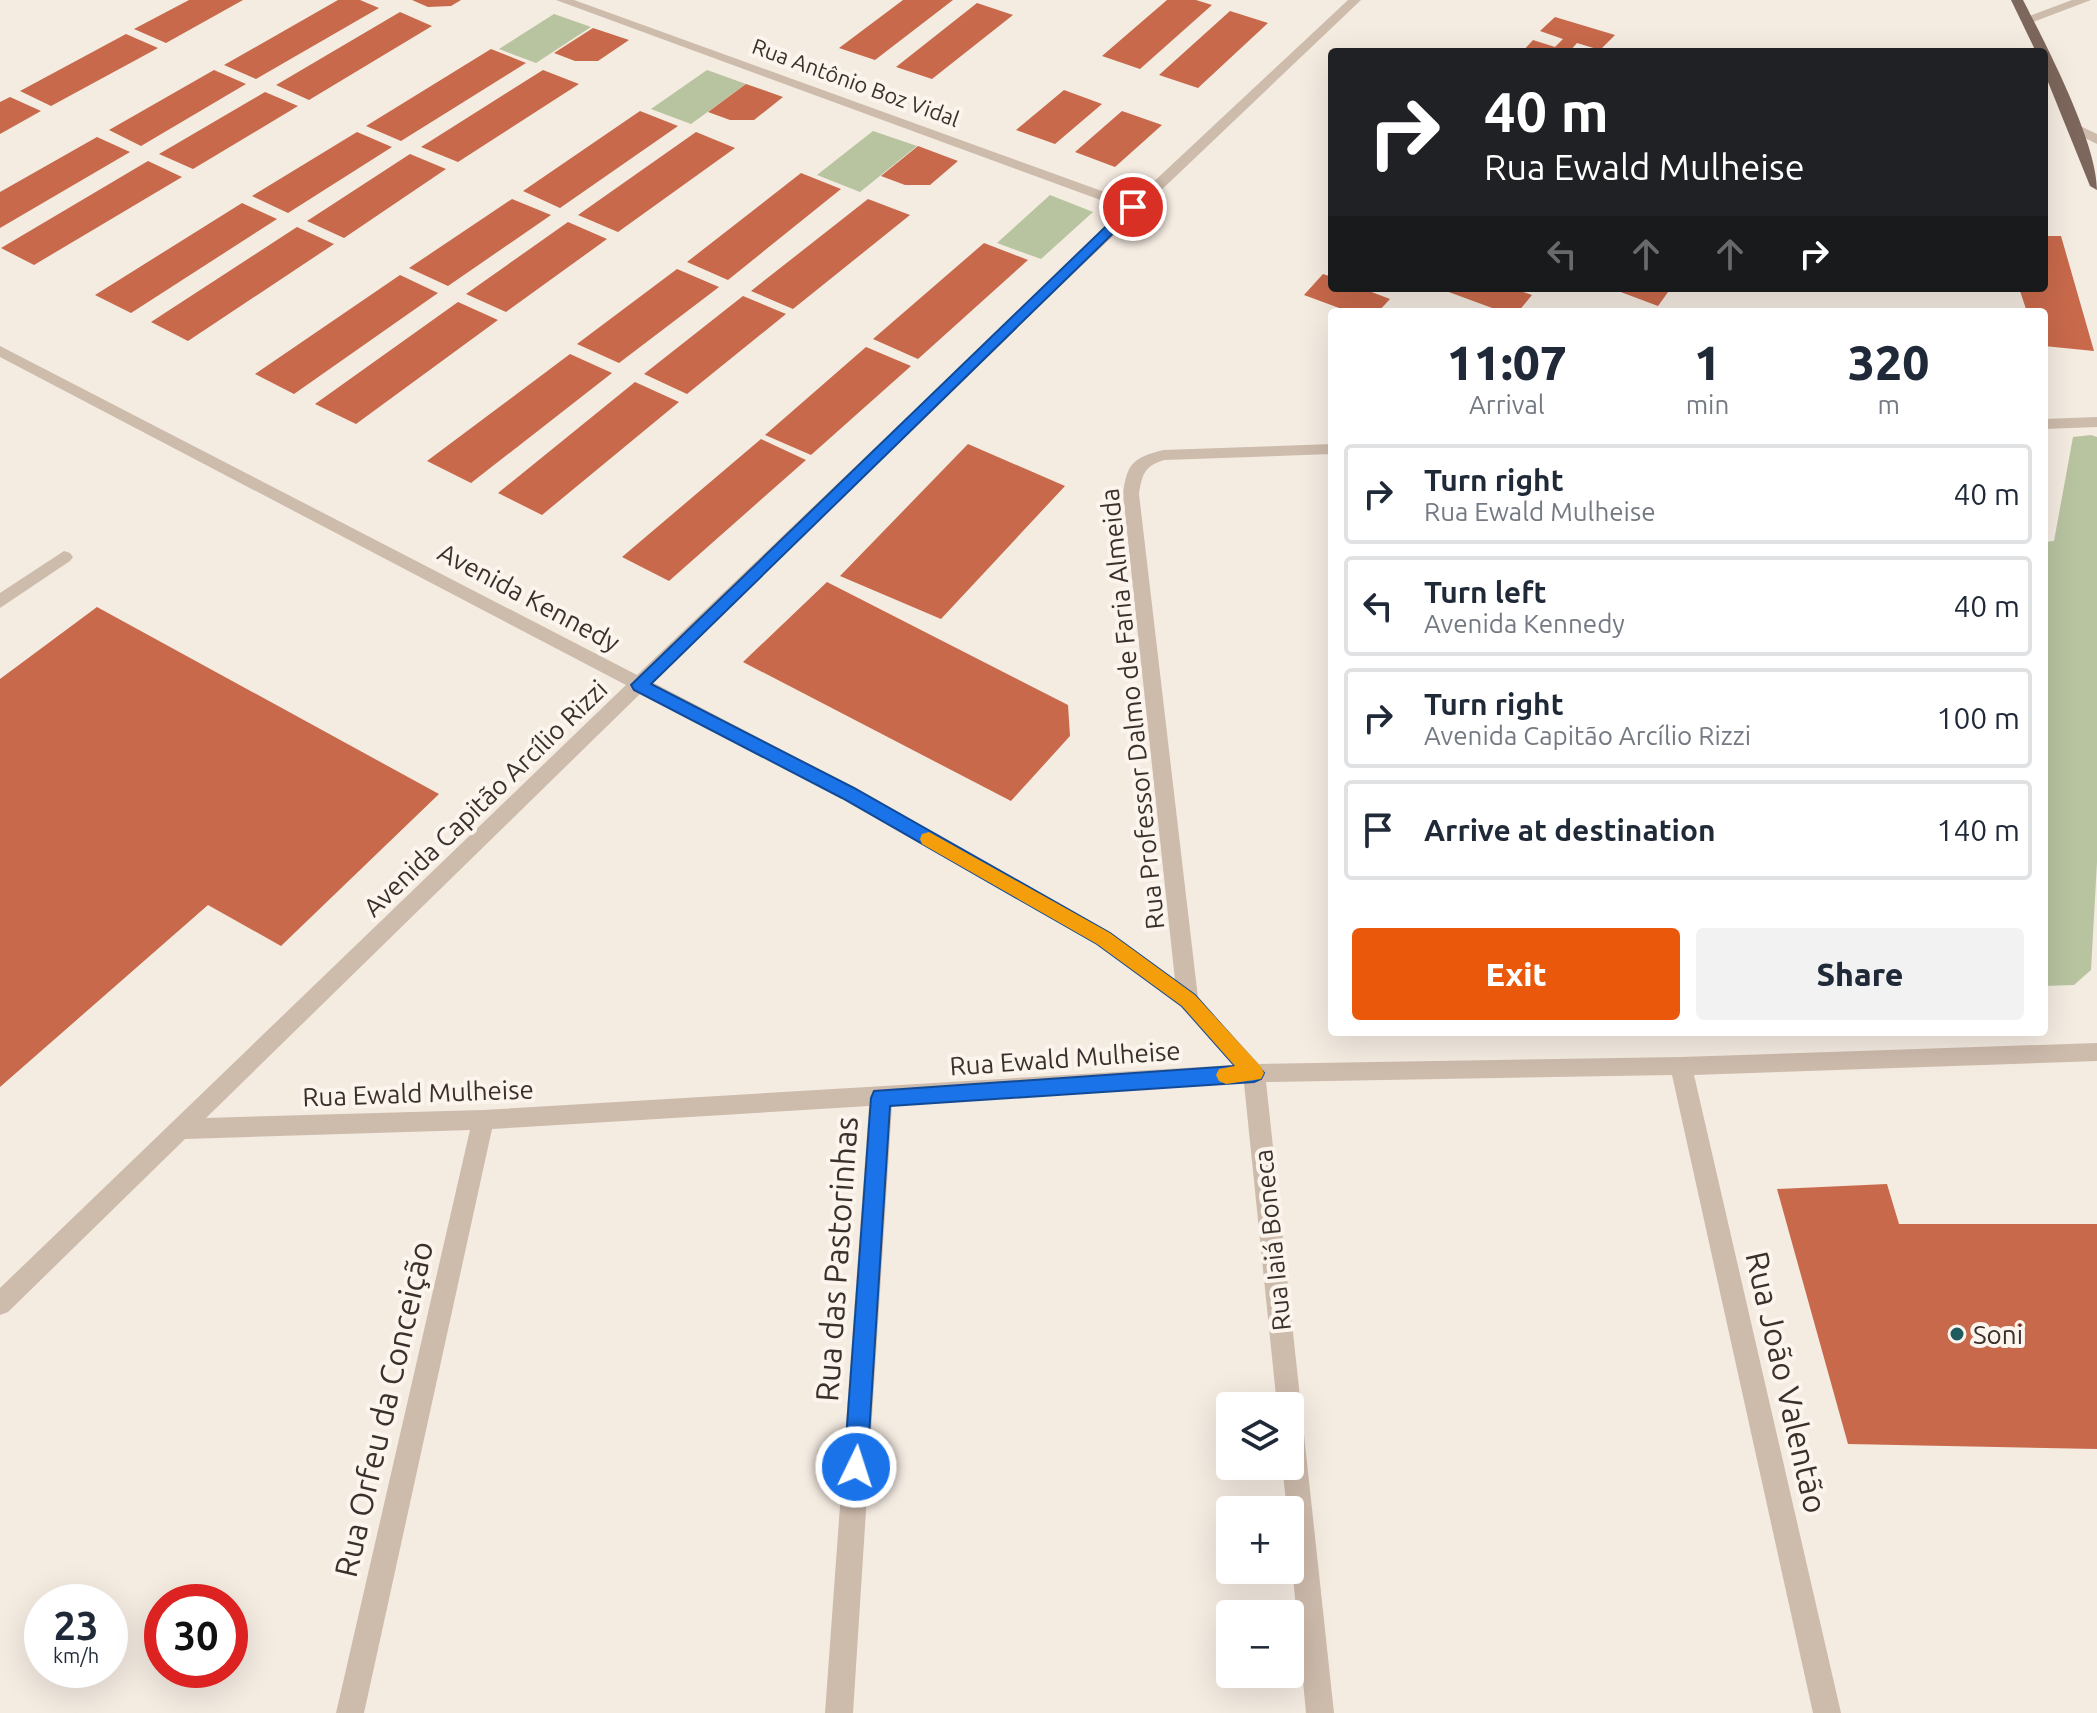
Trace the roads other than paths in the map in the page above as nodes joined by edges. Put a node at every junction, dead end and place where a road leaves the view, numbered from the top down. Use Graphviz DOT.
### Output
graph roads {
  1 [pos="562,0"];
  2 [pos="1355,0"];
  3 [pos="2017,0"];
  4 [pos="2085,0"];
  5 [pos="2028,19"];
  6 [pos="2041,48"];
  7 [pos="2048,64"];
  8 [pos="2076,128"];
  9 [pos="2097,140"];
  10 [pos="2097,186"];
  11 [pos="1133,207"];
  12 [pos="0,351"];
  13 [pos="2097,422"];
  14 [pos="2048,424"];
  15 [pos="1328,449"];
  16 [pos="64,557"];
  17 [pos="0,602"];
  18 [pos="640,685"];
  19 [pos="1188,1001"];
  20 [pos="2097,1052"];
  21 [pos="1681,1066"];
  22 [pos="1254,1073"];
  23 [pos="881,1098"];
  24 [pos="483,1120"];
  25 [pos="180,1129"];
  26 [pos="0,1304"];
  27 [pos="1288,1392"];
  28 [pos="1296,1480"];
  29 [pos="350,1713"];
  30 [pos="839,1713"];
  31 [pos="1320,1713"];
  32 [pos="1827,1713"];
  1 -- 11 [label="street, Rua Antônio Boz Vidal"];
  2 -- 11 [label="street, Avenida Capitão Arcílio Rizzi"];
  3 -- 5 [label="main road"];
  4 -- 5 [label="street"];
  5 -- 6 [label="main road"];
  7 -- 8 [label="main road"];
  8 -- 9 [label="street"];
  8 -- 10 [label="main road"];
  11 -- 18 [label="street, Avenida Capitão Arcílio Rizzi"];
  12 -- 18 [label="street, Avenida Kennedy"];
  13 -- 14 [label="street"];
  15 -- 19 [label="street, Rua Professor Dalmo de Faria Almeida"];
  16 -- 17 [label="street"];
  18 -- 19 [label="street, Avenida Kennedy"];
  18 -- 25 [label="street, Avenida Capitão Arcílio Rizzi"];
  19 -- 22 [label="street, Avenida Kennedy"];
  20 -- 21 [label="street, Rua Ewald Mulheise"];
  21 -- 22 [label="street, Rua Ewald Mulheise"];
  21 -- 32 [label="street, Rua João Valentão"];
  22 -- 23 [label="street, Rua Ewald Mulheise"];
  22 -- 27 [label="street, Rua Iaiá Boneca"];
  23 -- 24 [label="street, Rua Ewald Mulheise"];
  23 -- 30 [label="street, Rua das Pastorinhas"];
  24 -- 25 [label="street, Rua Ewald Mulheise"];
  24 -- 29 [label="street, Rua Orfeu da Conceição"];
  25 -- 26 [label="street, Avenida Capitão Arcílio Rizzi"];
  28 -- 31 [label="street"];
}
